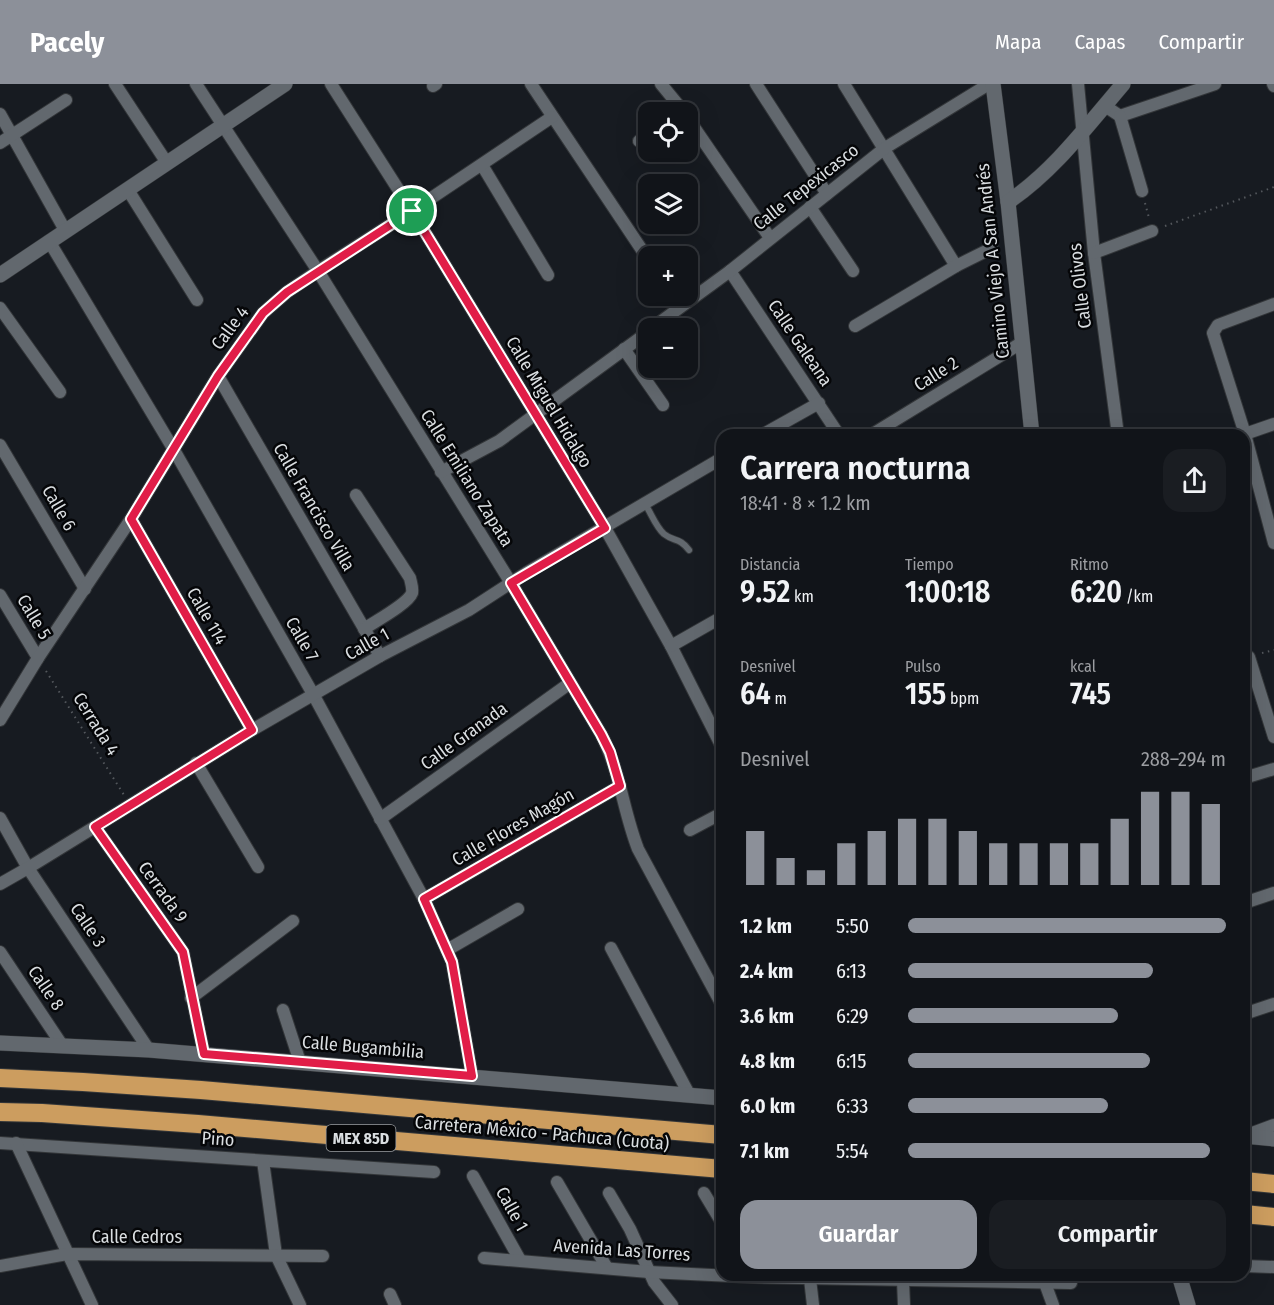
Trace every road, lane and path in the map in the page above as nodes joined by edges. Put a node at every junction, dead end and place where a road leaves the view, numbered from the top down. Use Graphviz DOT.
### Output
graph roads {
  1 [pos="115,84"];
  2 [pos="196,84"];
  3 [pos="285,84"];
  4 [pos="331,84"];
  5 [pos="531,84"];
  6 [pos="661,84"];
  7 [pos="756,84"];
  8 [pos="844,84"];
  9 [pos="991,84"];
  10 [pos="1078,84"];
  11 [pos="1123,84"];
  12 [pos="1215,84"];
  13 [pos="66,100"];
  14 [pos="675,102"];
  15 [pos="1105,106"];
  16 [pos="0,114"];
  17 [pos="1120,116"];
  18 [pos="552,117"];
  19 [pos="223,125"];
  20 [pos="1084,131"];
  21 [pos="12,135"];
  22 [pos="698,135"];
  23 [pos="0,143"];
  24 [pos="885,148"];
  25 [pos="167,163"];
  26 [pos="482,165"];
  27 [pos="1274,187"];
  28 [pos="128,190"];
  29 [pos="1142,191"];
  30 [pos="827,194"];
  31 [pos="1008,202"];
  32 [pos="810,207"];
  33 [pos="412,211"];
  34 [pos="65,230"];
  35 [pos="1152,231"];
  36 [pos="770,238"];
  37 [pos="49,241"];
  38 [pos="639,246"];
  39 [pos="992,249"];
  40 [pos="1094,253"];
  41 [pos="956,266"];
  42 [pos="318,270"];
  43 [pos="730,271"];
  44 [pos="852,271"];
  45 [pos="548,274"];
  46 [pos="0,275"];
  47 [pos="197,300"];
  48 [pos="1274,304"];
  49 [pos="0,308"];
  50 [pos="680,308"];
  51 [pos="666,318"];
  52 [pos="855,326"];
  53 [pos="638,340"];
  54 [pos="1021,343"];
  55 [pos="624,350"];
  56 [pos="218,376"];
  57 [pos="60,392"];
  58 [pos="819,403"];
  59 [pos="663,405"];
  60 [pos="536,415"];
  61 [pos="1274,424"];
  62 [pos="773,429"];
  63 [pos="835,429"];
  64 [pos="881,429"];
  65 [pos="1031,429"];
  66 [pos="1117,429"];
  67 [pos="1243,429"];
  68 [pos="1250,432"];
  69 [pos="0,445"];
  70 [pos="174,450"];
  71 [pos="1250,453"];
  72 [pos="716,462"];
  73 [pos="441,472"];
  74 [pos="356,495"];
  75 [pos="645,504"];
  76 [pos="131,519"];
  77 [pos="605,528"];
  78 [pos="1274,543"];
  79 [pos="689,550"];
  80 [pos="511,583"];
  81 [pos="86,589"];
  82 [pos="0,595"];
  83 [pos="716,620"];
  84 [pos="364,629"];
  85 [pos="671,646"];
  86 [pos="380,656"];
  87 [pos="38,658"];
  88 [pos="1250,660"];
  89 [pos="570,683"];
  90 [pos="313,694"];
  91 [pos="0,720"];
  92 [pos="252,730"];
  93 [pos="716,735"];
  94 [pos="1274,736"];
  95 [pos="196,764"];
  96 [pos="1274,769"];
  97 [pos="1250,776"];
  98 [pos="620,786"];
  99 [pos="131,805"];
  100 [pos="716,816"];
  101 [pos="0,818"];
  102 [pos="380,819"];
  103 [pos="95,827"];
  104 [pos="690,830"];
  105 [pos="258,867"];
  106 [pos="28,868"];
  107 [pos="0,884"];
  108 [pos="1274,893"];
  109 [pos="424,899"];
  110 [pos="1250,901"];
  111 [pos="518,909"];
  112 [pos="293,921"];
  113 [pos="611,948"];
  114 [pos="447,950"];
  115 [pos="0,952"];
  116 [pos="716,994"];
  117 [pos="191,998"];
  118 [pos="1274,1005"];
  119 [pos="283,1010"];
  120 [pos="1250,1012"];
  121 [pos="0,1043"];
  122 [pos="62,1045"];
  123 [pos="149,1050"];
  124 [pos="204,1054"];
  125 [pos="300,1062"];
  126 [pos="472,1076"];
  127 [pos="0,1078"];
  128 [pos="689,1094"];
  129 [pos="716,1097"];
  130 [pos="0,1112"];
  131 [pos="1274,1125"];
  132 [pos="716,1134"];
  133 [pos="1250,1134"];
  134 [pos="1250,1137"];
  135 [pos="1274,1139"];
  136 [pos="0,1143"];
  137 [pos="16,1143"];
  138 [pos="263,1161"];
  139 [pos="716,1168"];
  140 [pos="434,1172"];
  141 [pos="473,1176"];
  142 [pos="557,1182"];
  143 [pos="1250,1182"];
  144 [pos="1274,1184"];
  145 [pos="609,1192"];
  146 [pos="704,1193"];
  147 [pos="716,1213"];
  148 [pos="1250,1215"];
  149 [pos="1274,1217"];
  150 [pos="67,1254"];
  151 [pos="276,1256"];
  152 [pos="323,1256"];
  153 [pos="484,1257"];
  154 [pos="520,1260"];
  155 [pos="0,1266"];
  156 [pos="1250,1266"];
  157 [pos="1274,1267"];
  158 [pos="607,1268"];
  159 [pos="649,1272"];
  160 [pos="716,1275"];
  161 [pos="810,1281"];
  162 [pos="903,1281"];
  163 [pos="1044,1281"];
  164 [pos="1057,1281"];
  165 [pos="1181,1281"];
  166 [pos="1071,1283"];
  167 [pos="92,1305"];
  168 [pos="300,1305"];
  169 [pos="672,1305"];
  170 [pos="813,1305"];
  171 [pos="904,1305"];
  172 [pos="1053,1305"];
  173 [pos="1188,1305"];
  1 -- 25 [label="street"];
  2 -- 19 [label="street, Calle Emiliano Zapata"];
  3 -- 19 [label="street"];
  4 -- 33 [label="street, Calle Miguel Hidalgo"];
  5 -- 18 [label="street"];
  6 -- 14 [label="street"];
  7 -- 30 [label="street"];
  8 -- 24 [label="street"];
  9 -- 24 [label="street, Calle Tepexicasco"];
  9 -- 31 [label="street, Camino Viejo A San Andrés"];
  10 -- 20 [label="street, Calle Olivos"];
  11 -- 15 [label="street"];
  12 -- 17 [label="street"];
  13 -- 21 [label="street"];
  15 -- 17 [label="street"];
  15 -- 20 [label="street"];
  16 -- 21 [label="street"];
  17 -- 29 [label="street"];
  18 -- 26 [label="street, Calle 4"];
  18 -- 38 [label="street"];
  19 -- 25 [label="street"];
  19 -- 42 [label="street, Calle Emiliano Zapata"];
  20 -- 31 [label="street"];
  20 -- 40 [label="street, Calle Olivos"];
  21 -- 23 [label="street"];
  21 -- 34 [label="street"];
  22 -- 36 [label="street"];
  24 -- 30 [label="street, Calle Tepexicasco"];
  24 -- 41 [label="street"];
  25 -- 28 [label="street"];
  26 -- 33 [label="street, Calle 4"];
  26 -- 45 [label="street"];
  27 -- 35 [label="path"];
  28 -- 34 [label="street"];
  28 -- 47 [label="street"];
  29 -- 35 [label="path"];
  30 -- 32 [label="street, Calle Tepexicasco"];
  31 -- 54 [label="street, Camino Viejo A San Andrés"];
  32 -- 36 [label="street, Calle Tepexicasco"];
  32 -- 44 [label="street"];
  33 -- 42 [label="street, Calle 4"];
  33 -- 60 [label="street, Calle Miguel Hidalgo"];
  34 -- 37 [label="street"];
  35 -- 40 [label="street"];
  36 -- 43 [label="street, Calle Tepexicasco"];
  37 -- 46 [label="street"];
  37 -- 70 [label="street, Calle 7"];
  39 -- 41 [label="street"];
  40 -- 66 [label="street, Calle Olivos"];
  41 -- 52 [label="street"];
  42 -- 56 [label="street, Calle 4"];
  42 -- 73 [label="street, Calle Emiliano Zapata"];
  43 -- 50 [label="street, Calle Tepexicasco"];
  43 -- 58 [label="street, Calle Galeana"];
  48 -- 67 [label="street"];
  49 -- 57 [label="street"];
  50 -- 51 [label="street, Calle Tepexicasco"];
  53 -- 55 [label="street"];
  54 -- 64 [label="street, Calle 2"];
  54 -- 65 [label="street, Camino Viejo A San Andrés"];
  55 -- 59 [label="street"];
  55 -- 60 [label="street"];
  56 -- 70 [label="street, Calle 4"];
  56 -- 84 [label="street, Calle Francisco Villa"];
  58 -- 62 [label="street"];
  58 -- 63 [label="street, Calle Galeana"];
  60 -- 73 [label="street"];
  60 -- 77 [label="street, Calle Miguel Hidalgo"];
  61 -- 68 [label="street"];
  69 -- 81 [label="street, Calle 6"];
  70 -- 76 [label="street, Calle 4"];
  70 -- 90 [label="street, Calle 7"];
  71 -- 78 [label="street"];
  72 -- 75 [label="street, Calle 1"];
  73 -- 80 [label="street, Calle Emiliano Zapata"];
  74 -- 84 [label="street"];
  75 -- 77 [label="street, Calle 1"];
  75 -- 79 [label="lane"];
  76 -- 81 [label="street, Calle 4"];
  76 -- 92 [label="street, Calle 114"];
  77 -- 80 [label="street, Calle 1"];
  77 -- 85 [label="street, Calle Miguel Hidalgo"];
  80 -- 86 [label="street, Calle 1"];
  80 -- 89 [label="street, Calle Emiliano Zapata"];
  81 -- 87 [label="street, Calle 4"];
  82 -- 87 [label="street, Calle 5"];
  83 -- 85 [label="street"];
  84 -- 86 [label="street, Calle Francisco Villa"];
  85 -- 93 [label="street, Calle Miguel Hidalgo"];
  86 -- 90 [label="street, Calle 1"];
  87 -- 91 [label="street, Calle 4"];
  87 -- 99 [label="path, Cerrada 4"];
  88 -- 94 [label="street"];
  89 -- 98 [label="street, Calle Emiliano Zapata"];
  89 -- 102 [label="street, Calle Granada"];
  90 -- 92 [label="street, Calle 1"];
  90 -- 102 [label="street, Calle 7"];
  92 -- 95 [label="street, Calle 1"];
  95 -- 99 [label="street, Calle 1"];
  95 -- 105 [label="street"];
  96 -- 97 [label="street"];
  98 -- 109 [label="street, Calle Flores Magón"];
  98 -- 116 [label="street, Calle Emiliano Zapata"];
  99 -- 103 [label="street, Calle 1"];
  100 -- 104 [label="street"];
  101 -- 106 [label="street, Calle 3"];
  102 -- 109 [label="street, Calle 7"];
  103 -- 106 [label="street, Calle 1"];
  103 -- 117 [label="street, Cerrada 9"];
  106 -- 107 [label="street, Calle 1"];
  106 -- 123 [label="street, Calle 3"];
  108 -- 110 [label="street"];
  109 -- 114 [label="street, Calle 7"];
  111 -- 114 [label="street"];
  112 -- 117 [label="street"];
  113 -- 128 [label="street"];
  114 -- 126 [label="street, Calle 7"];
  115 -- 122 [label="street, Calle 8"];
  117 -- 124 [label="street, Cerrada 9"];
  118 -- 120 [label="street"];
  119 -- 125 [label="street"];
  121 -- 122 [label="street, Calle Bugambilia"];
  122 -- 123 [label="street, Calle Bugambilia"];
  123 -- 124 [label="street, Calle Bugambilia"];
  124 -- 125 [label="street, Calle Bugambilia"];
  125 -- 126 [label="street, Calle Bugambilia"];
  126 -- 128 [label="street, Calle Bugambilia"];
  127 -- 132 [label="highway, Carretera México - Pachuca (Cuota) / MEX 85D"];
  128 -- 129 [label="street, Calle Bugambilia"];
  130 -- 139 [label="highway, Carretera México - Pachuca (Cuota) / MEX 85D"];
  131 -- 133 [label="street"];
  134 -- 135 [label="street"];
  136 -- 137 [label="street, Pino"];
  137 -- 138 [label="street, Pino"];
  137 -- 150 [label="street"];
  138 -- 140 [label="street, Pino"];
  138 -- 151 [label="street"];
  141 -- 154 [label="street, Calle 1"];
  142 -- 158 [label="street"];
  143 -- 144 [label="highway"];
  145 -- 159 [label="street"];
  146 -- 147 [label="street"];
  148 -- 149 [label="highway"];
  150 -- 151 [label="street, Calle Cedros"];
  150 -- 155 [label="street, Calle Cedros"];
  150 -- 167 [label="street"];
  151 -- 152 [label="street, Calle Cedros"];
  151 -- 168 [label="street"];
  153 -- 154 [label="street, Avenida Las Torres"];
  154 -- 158 [label="street, Avenida Las Torres"];
  156 -- 157 [label="street"];
  158 -- 159 [label="street, Avenida Las Torres"];
  159 -- 160 [label="street, Avenida Las Torres"];
  159 -- 169 [label="street"];
  161 -- 170 [label="street"];
  162 -- 171 [label="street"];
  163 -- 172 [label="street"];
  164 -- 166 [label="street, Avenida Las Torres"];
  165 -- 173 [label="street"];
}
